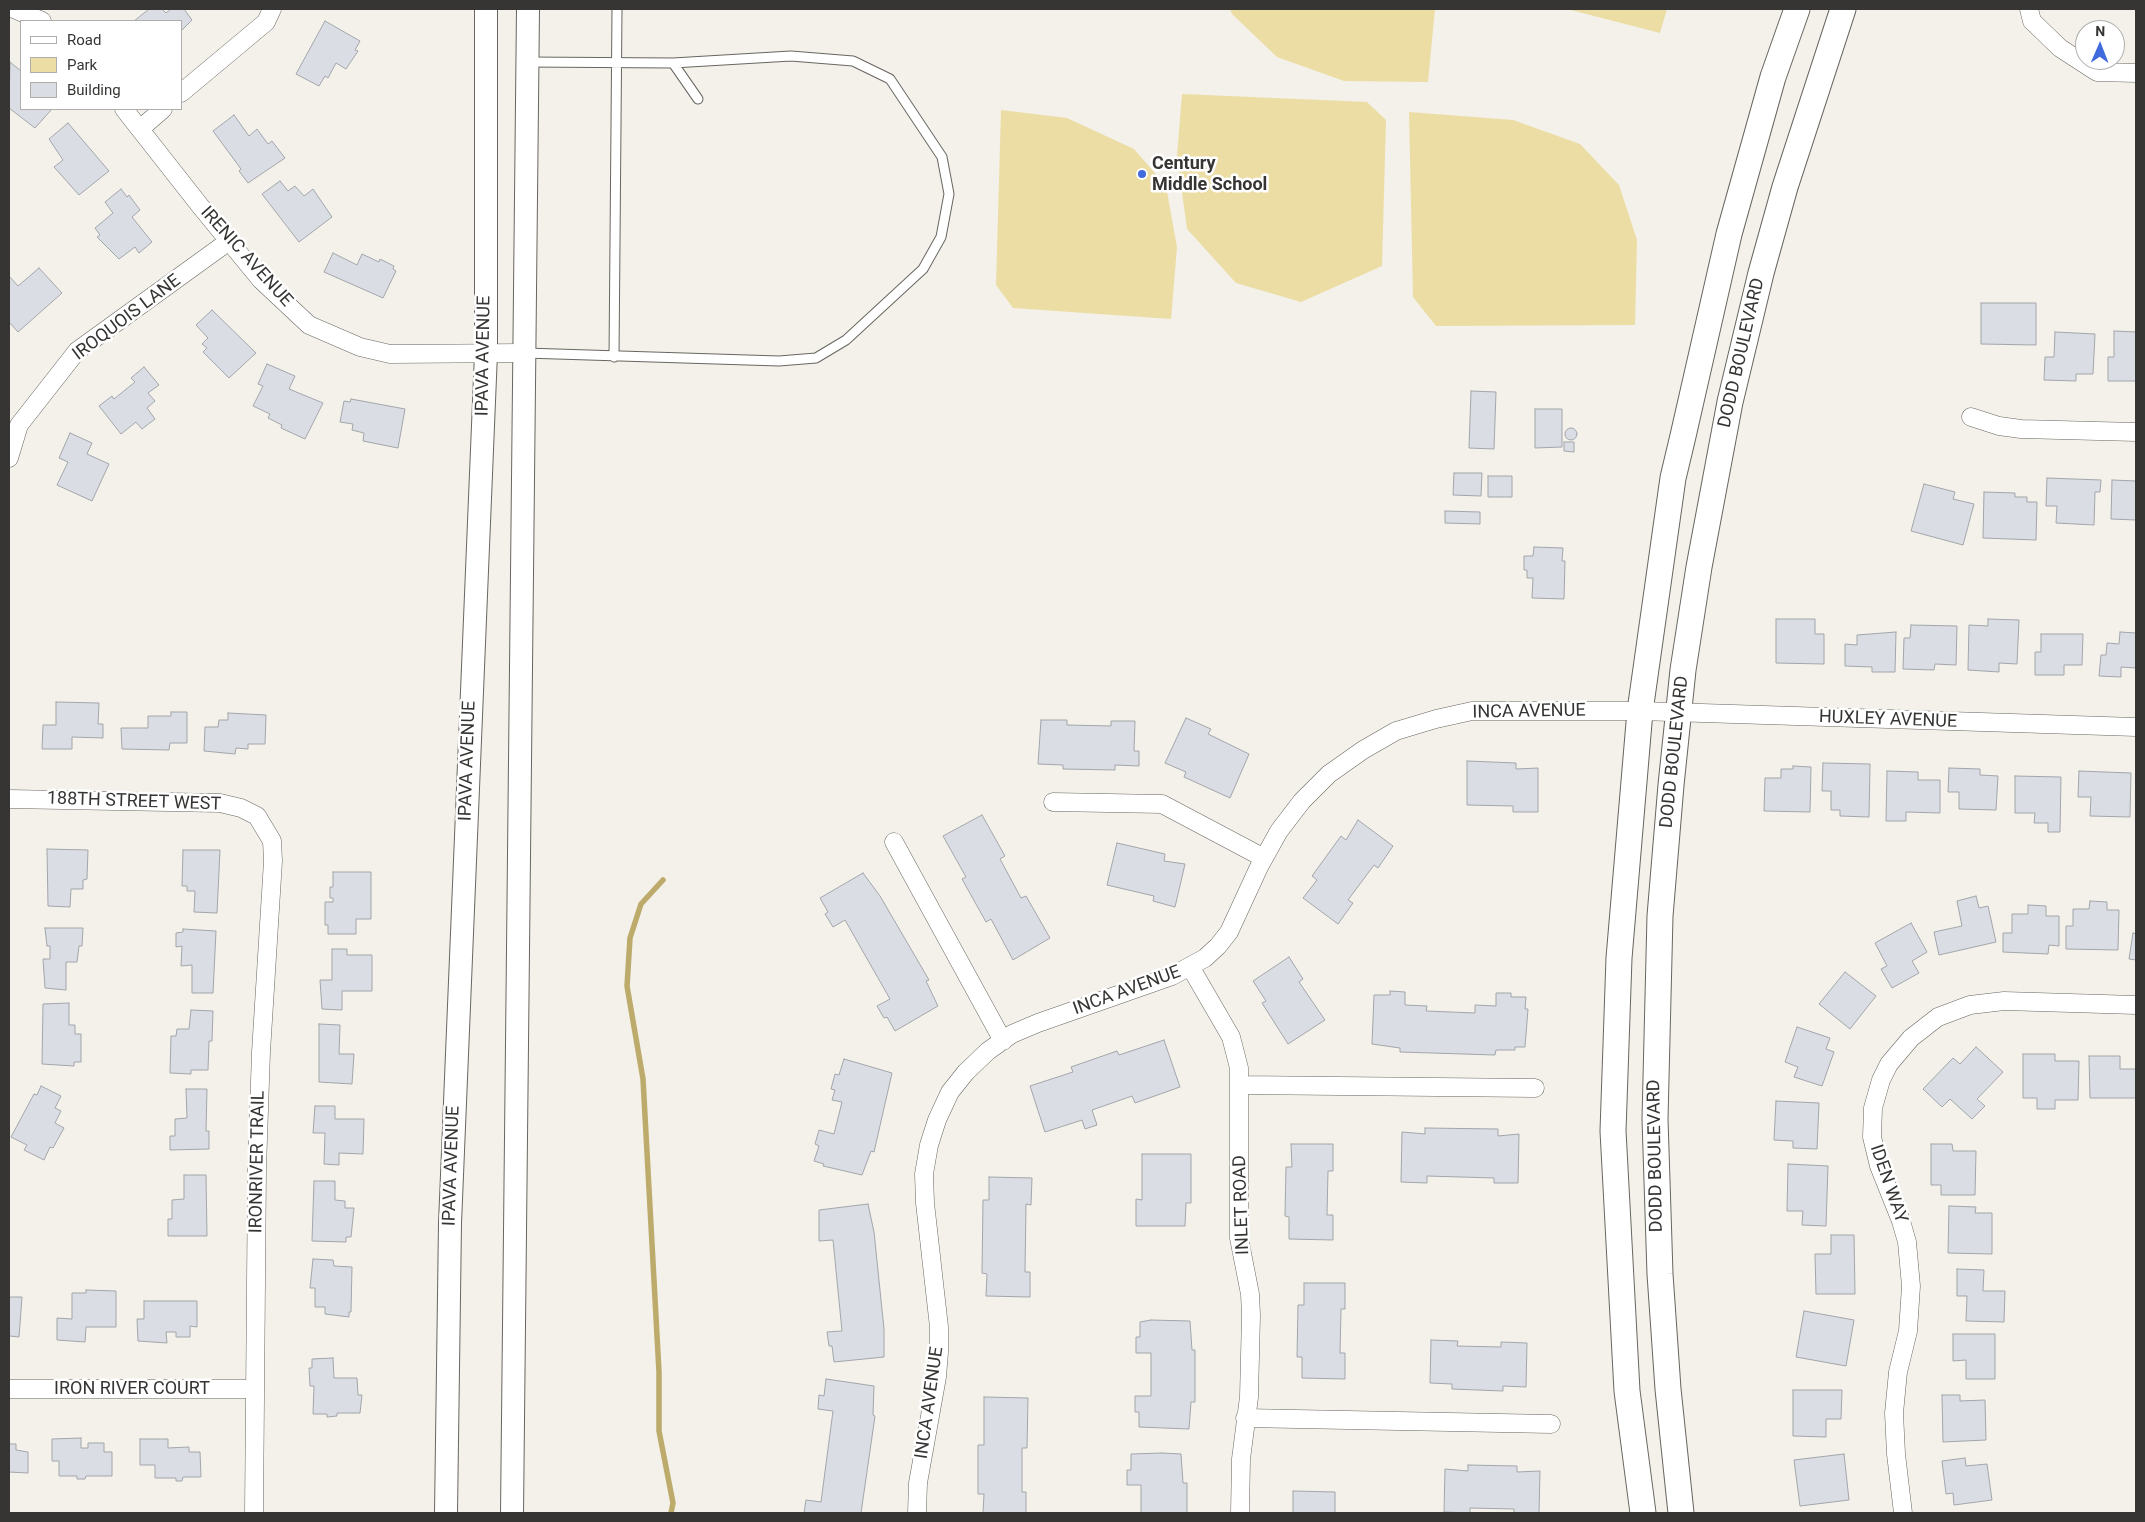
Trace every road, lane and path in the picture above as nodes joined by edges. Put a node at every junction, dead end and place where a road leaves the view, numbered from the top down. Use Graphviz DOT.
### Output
graph roads {
  1 [pos="14,9"];
  2 [pos="272,9"];
  3 [pos="486,9"];
  4 [pos="528,9"];
  5 [pos="617,9"];
  6 [pos="1797,9"];
  7 [pos="1843,9"];
  8 [pos="2029,9"];
  9 [pos="40,20"];
  10 [pos="527,62"];
  11 [pos="673,63"];
  12 [pos="616,64"];
  13 [pos="2136,73"];
  14 [pos="182,92"];
  15 [pos="698,99"];
  16 [pos="125,110"];
  17 [pos="162,110"];
  18 [pos="140,129"];
  19 [pos="229,242"];
  20 [pos="486,353"];
  21 [pos="524,353"];
  22 [pos="614,357"];
  23 [pos="1971,417"];
  24 [pos="2136,432"];
  25 [pos="9,458"];
  26 [pos="1640,711"];
  27 [pos="1679,713"];
  28 [pos="2136,727"];
  29 [pos="9,799"];
  30 [pos="1053,802"];
  31 [pos="257,816"];
  32 [pos="894,842"];
  33 [pos="1264,858"];
  34 [pos="1191,968"];
  35 [pos="2136,1005"];
  36 [pos="1003,1041"];
  37 [pos="1240,1084"];
  38 [pos="1534,1088"];
  39 [pos="9,1389"];
  40 [pos="255,1389"];
  41 [pos="1245,1418"];
  42 [pos="1551,1424"];
  43 [pos="254,1513"];
  44 [pos="446,1513"];
  45 [pos="512,1513"];
  46 [pos="916,1513"];
  47 [pos="1240,1513"];
  48 [pos="1643,1513"];
  49 [pos="1681,1513"];
  50 [pos="1903,1513"];
  1 -- 9 [label="street"];
  2 -- 14 [label="street"];
  3 -- 20 [label="street, IPAVA AVENUE"];
  4 -- 10 [label="street"];
  5 -- 12 [label="lane"];
  6 -- 26 [label="main road"];
  7 -- 27 [label="main road, DODD BOULEVARD"];
  8 -- 13 [label="street"];
  10 -- 12 [label="lane"];
  10 -- 21 [label="street"];
  11 -- 12 [label="lane"];
  11 -- 15 [label="lane"];
  11 -- 22 [label="lane"];
  12 -- 22 [label="lane"];
  16 -- 18 [label="street, IRENIC AVENUE"];
  17 -- 18 [label="street"];
  18 -- 19 [label="street, IRENIC AVENUE"];
  19 -- 20 [label="street, IRENIC AVENUE"];
  19 -- 25 [label="street, IROQUOIS LANE"];
  20 -- 21 [label="street, IRENIC AVENUE"];
  20 -- 44 [label="street, IPAVA AVENUE"];
  21 -- 22 [label="lane"];
  21 -- 45 [label="street"];
  23 -- 24 [label="street"];
  26 -- 27 [label="street, HUXLEY AVENUE"];
  26 -- 33 [label="street, INCA AVENUE"];
  26 -- 48 [label="main road"];
  27 -- 28 [label="street, HUXLEY AVENUE"];
  27 -- 49 [label="main road, DODD BOULEVARD"];
  29 -- 31 [label="street, 188TH STREET WEST"];
  30 -- 33 [label="street"];
  31 -- 40 [label="street, IRONRIVER TRAIL"];
  32 -- 36 [label="street"];
  33 -- 34 [label="street, INCA AVENUE"];
  34 -- 36 [label="street, INCA AVENUE"];
  34 -- 37 [label="street, INLET ROAD"];
  35 -- 50 [label="street, IDEN WAY"];
  36 -- 46 [label="street, INCA AVENUE"];
  37 -- 38 [label="street"];
  37 -- 41 [label="street, INLET ROAD"];
  39 -- 40 [label="street, IRON RIVER COURT"];
  40 -- 43 [label="street, IRONRIVER TRAIL"];
  41 -- 42 [label="street"];
  41 -- 47 [label="street, INLET ROAD"];
}
